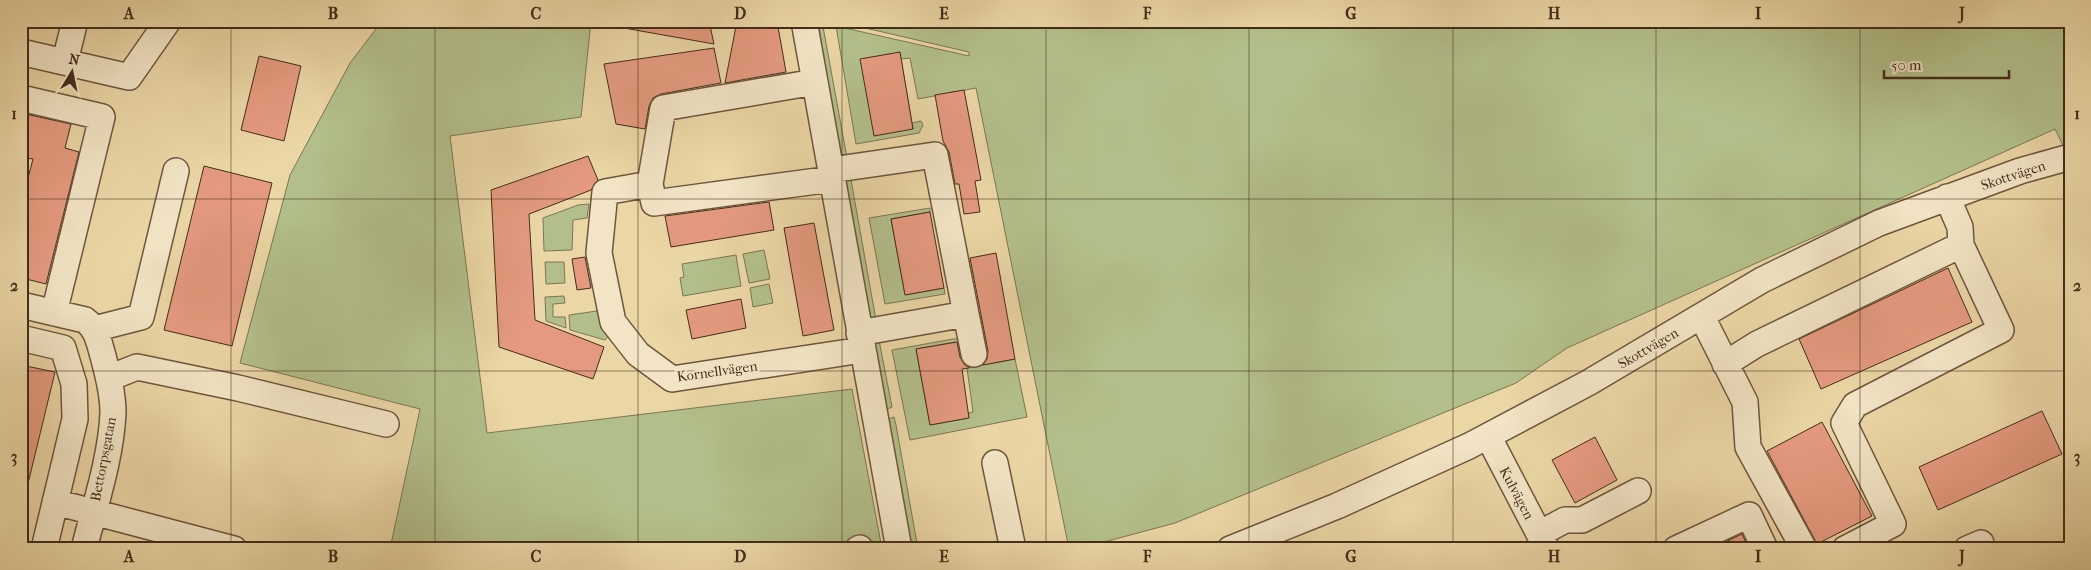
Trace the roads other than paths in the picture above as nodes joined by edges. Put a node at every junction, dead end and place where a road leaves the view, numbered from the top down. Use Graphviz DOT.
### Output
graph roads {
  1 [pos="75,21"];
  2 [pos="168,21"];
  3 [pos="804,21"];
  4 [pos="21,52"];
  5 [pos="65,61"];
  6 [pos="815,82"];
  7 [pos="21,98"];
  8 [pos="2070,157"];
  9 [pos="176,171"];
  10 [pos="831,174"];
  11 [pos="650,184"];
  12 [pos="1948,197"];
  13 [pos="1961,245"];
  14 [pos="21,305"];
  15 [pos="54,313"];
  16 [pos="966,314"];
  17 [pos="1702,317"];
  18 [pos="94,329"];
  19 [pos="21,338"];
  20 [pos="860,342"];
  21 [pos="974,354"];
  22 [pos="1725,364"];
  23 [pos="109,378"];
  24 [pos="386,424"];
  25 [pos="1488,436"];
  26 [pos="995,463"];
  27 [pos="1638,491"];
  28 [pos="55,502"];
  29 [pos="93,511"];
  30 [pos="1543,541"];
  31 [pos="44,549"];
  32 [pos="84,549"];
  33 [pos="234,549"];
  34 [pos="899,549"];
  35 [pos="1013,549"];
  36 [pos="1230,549"];
  37 [pos="1676,549"];
  38 [pos="1765,549"];
  39 [pos="1804,549"];
  40 [pos="1846,549"];
  1 -- 5 [label="street"];
  2 -- 5 [label="street"];
  3 -- 6 [label="street"];
  4 -- 5 [label="street"];
  6 -- 10 [label="street"];
  6 -- 11 [label="street"];
  7 -- 15 [label="street"];
  8 -- 12 [label="street, Skottvägen"];
  9 -- 18 [label="street"];
  10 -- 11 [label="street"];
  10 -- 16 [label="street"];
  10 -- 20 [label="street"];
  11 -- 20 [label="street, Kornellvägen"];
  12 -- 13 [label="street"];
  12 -- 17 [label="street, Skottvägen"];
  13 -- 22 [label="street"];
  13 -- 40 [label="street"];
  14 -- 15 [label="street"];
  15 -- 18 [label="street"];
  16 -- 20 [label="street"];
  16 -- 21 [label="street"];
  17 -- 22 [label="street"];
  17 -- 25 [label="street, Skottvägen"];
  18 -- 23 [label="street, Bettorpsgatan"];
  19 -- 28 [label="street"];
  20 -- 34 [label="street"];
  22 -- 39 [label="street"];
  23 -- 24 [label="street"];
  23 -- 29 [label="street, Bettorpsgatan"];
  25 -- 30 [label="street, Kulvägen"];
  25 -- 36 [label="street, Skottvägen"];
  26 -- 35 [label="street"];
  27 -- 30 [label="street"];
  28 -- 29 [label="street"];
  28 -- 31 [label="street"];
  29 -- 32 [label="street, Bettorpsgatan"];
  29 -- 33 [label="street"];
  37 -- 38 [label="street"];
}
